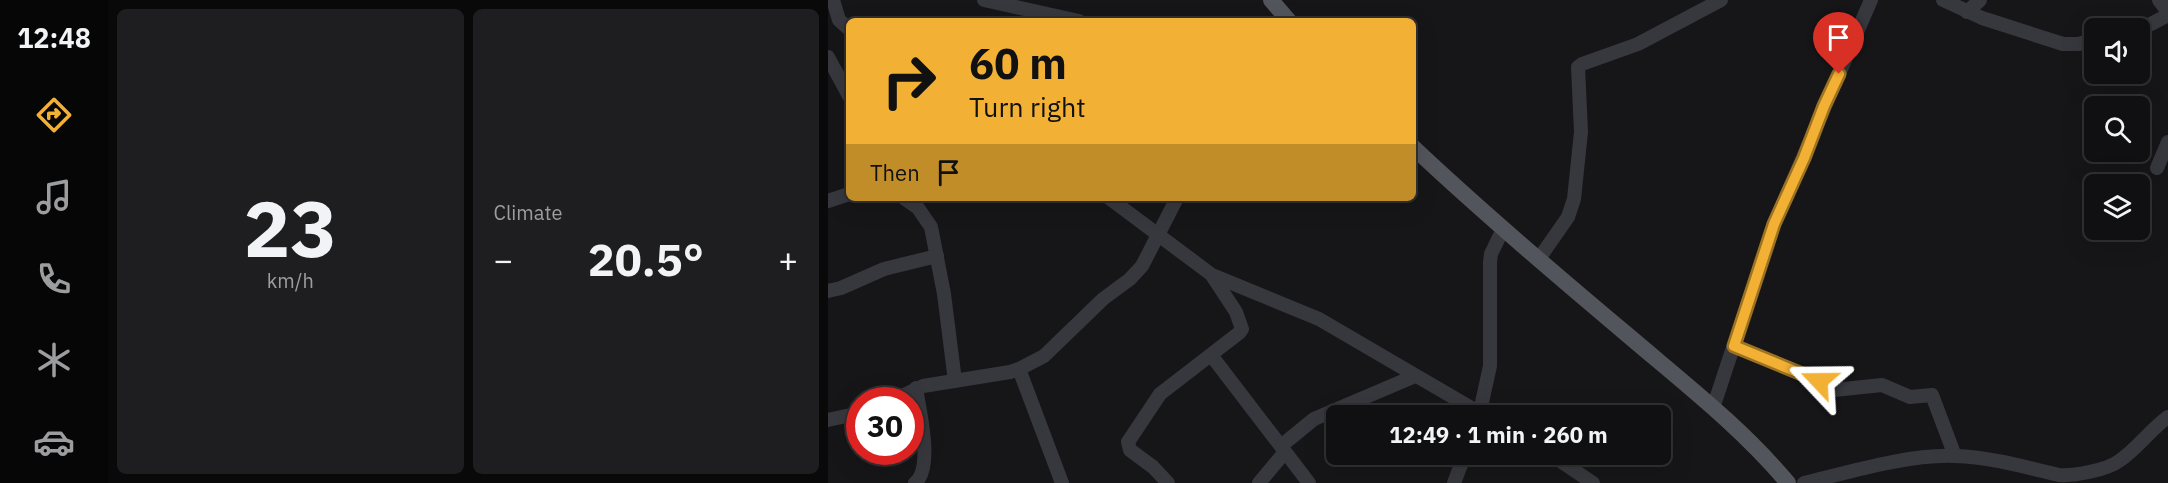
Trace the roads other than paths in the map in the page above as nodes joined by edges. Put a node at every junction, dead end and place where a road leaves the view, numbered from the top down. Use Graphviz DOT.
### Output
graph roads {
  1 [pos="984,0"];
  2 [pos="1271,0"];
  3 [pos="1721,0"];
  4 [pos="1871,0"];
  5 [pos="1943,0"];
  6 [pos="1980,0"];
  7 [pos="2159,0"];
  8 [pos="833,11"];
  9 [pos="1967,12"];
  10 [pos="2168,13"];
  11 [pos="1065,18"];
  12 [pos="1286,18"];
  13 [pos="2150,24"];
  14 [pos="846,26"];
  15 [pos="2084,42"];
  16 [pos="828,57"];
  17 [pos="846,90"];
  18 [pos="2168,142"];
  19 [pos="1416,150"];
  20 [pos="2157,168"];
  21 [pos="846,195"];
  22 [pos="828,201"];
  23 [pos="908,201"];
  24 [pos="1113,201"];
  25 [pos="1175,201"];
  26 [pos="1503,229"];
  27 [pos="1157,234"];
  28 [pos="937,256"];
  29 [pos="1538,260"];
  30 [pos="1212,276"];
  31 [pos="828,291"];
  32 [pos="1734,346"];
  33 [pos="1211,355"];
  34 [pos="1019,369"];
  35 [pos="1415,376"];
  36 [pos="955,381"];
  37 [pos="922,387"];
  38 [pos="1465,405"];
  39 [pos="1482,405"];
  40 [pos="1713,408"];
  41 [pos="846,416"];
  42 [pos="2168,417"];
  43 [pos="828,420"];
  44 [pos="1283,449"];
  45 [pos="1955,456"];
  46 [pos="922,465"];
  47 [pos="1461,465"];
  48 [pos="1566,465"];
  49 [pos="2071,479"];
  50 [pos="915,483"];
  51 [pos="1062,483"];
  52 [pos="1168,483"];
  53 [pos="1259,483"];
  54 [pos="1309,483"];
  55 [pos="1454,483"];
  56 [pos="1593,483"];
  57 [pos="1788,483"];
  58 [pos="1804,483"];
  1 -- 11 [label="street"];
  2 -- 12 [label="main road"];
  3 -- 29 [label="street"];
  4 -- 32 [label="street"];
  5 -- 9 [label="street"];
  6 -- 9 [label="street"];
  7 -- 10 [label="street"];
  8 -- 14 [label="street"];
  9 -- 15 [label="street"];
  10 -- 13 [label="street"];
  16 -- 17 [label="street"];
  18 -- 20 [label="street"];
  19 -- 26 [label="main road"];
  21 -- 22 [label="street"];
  23 -- 28 [label="street"];
  24 -- 27 [label="street"];
  25 -- 27 [label="street"];
  26 -- 29 [label="main road"];
  26 -- 39 [label="street"];
  27 -- 30 [label="street"];
  27 -- 34 [label="street"];
  28 -- 31 [label="street"];
  28 -- 36 [label="street"];
  29 -- 40 [label="main road"];
  30 -- 33 [label="street"];
  30 -- 35 [label="street"];
  32 -- 40 [label="street"];
  32 -- 45 [label="street"];
  33 -- 44 [label="street"];
  33 -- 52 [label="street"];
  34 -- 36 [label="street"];
  34 -- 51 [label="street"];
  35 -- 38 [label="street"];
  35 -- 44 [label="street"];
  36 -- 37 [label="street"];
  40 -- 57 [label="main road"];
  41 -- 43 [label="street"];
  42 -- 49 [label="street"];
  44 -- 53 [label="street"];
  44 -- 54 [label="street"];
  45 -- 49 [label="street"];
  45 -- 58 [label="street"];
  46 -- 50 [label="street"];
  47 -- 55 [label="street"];
  48 -- 56 [label="street"];
}
